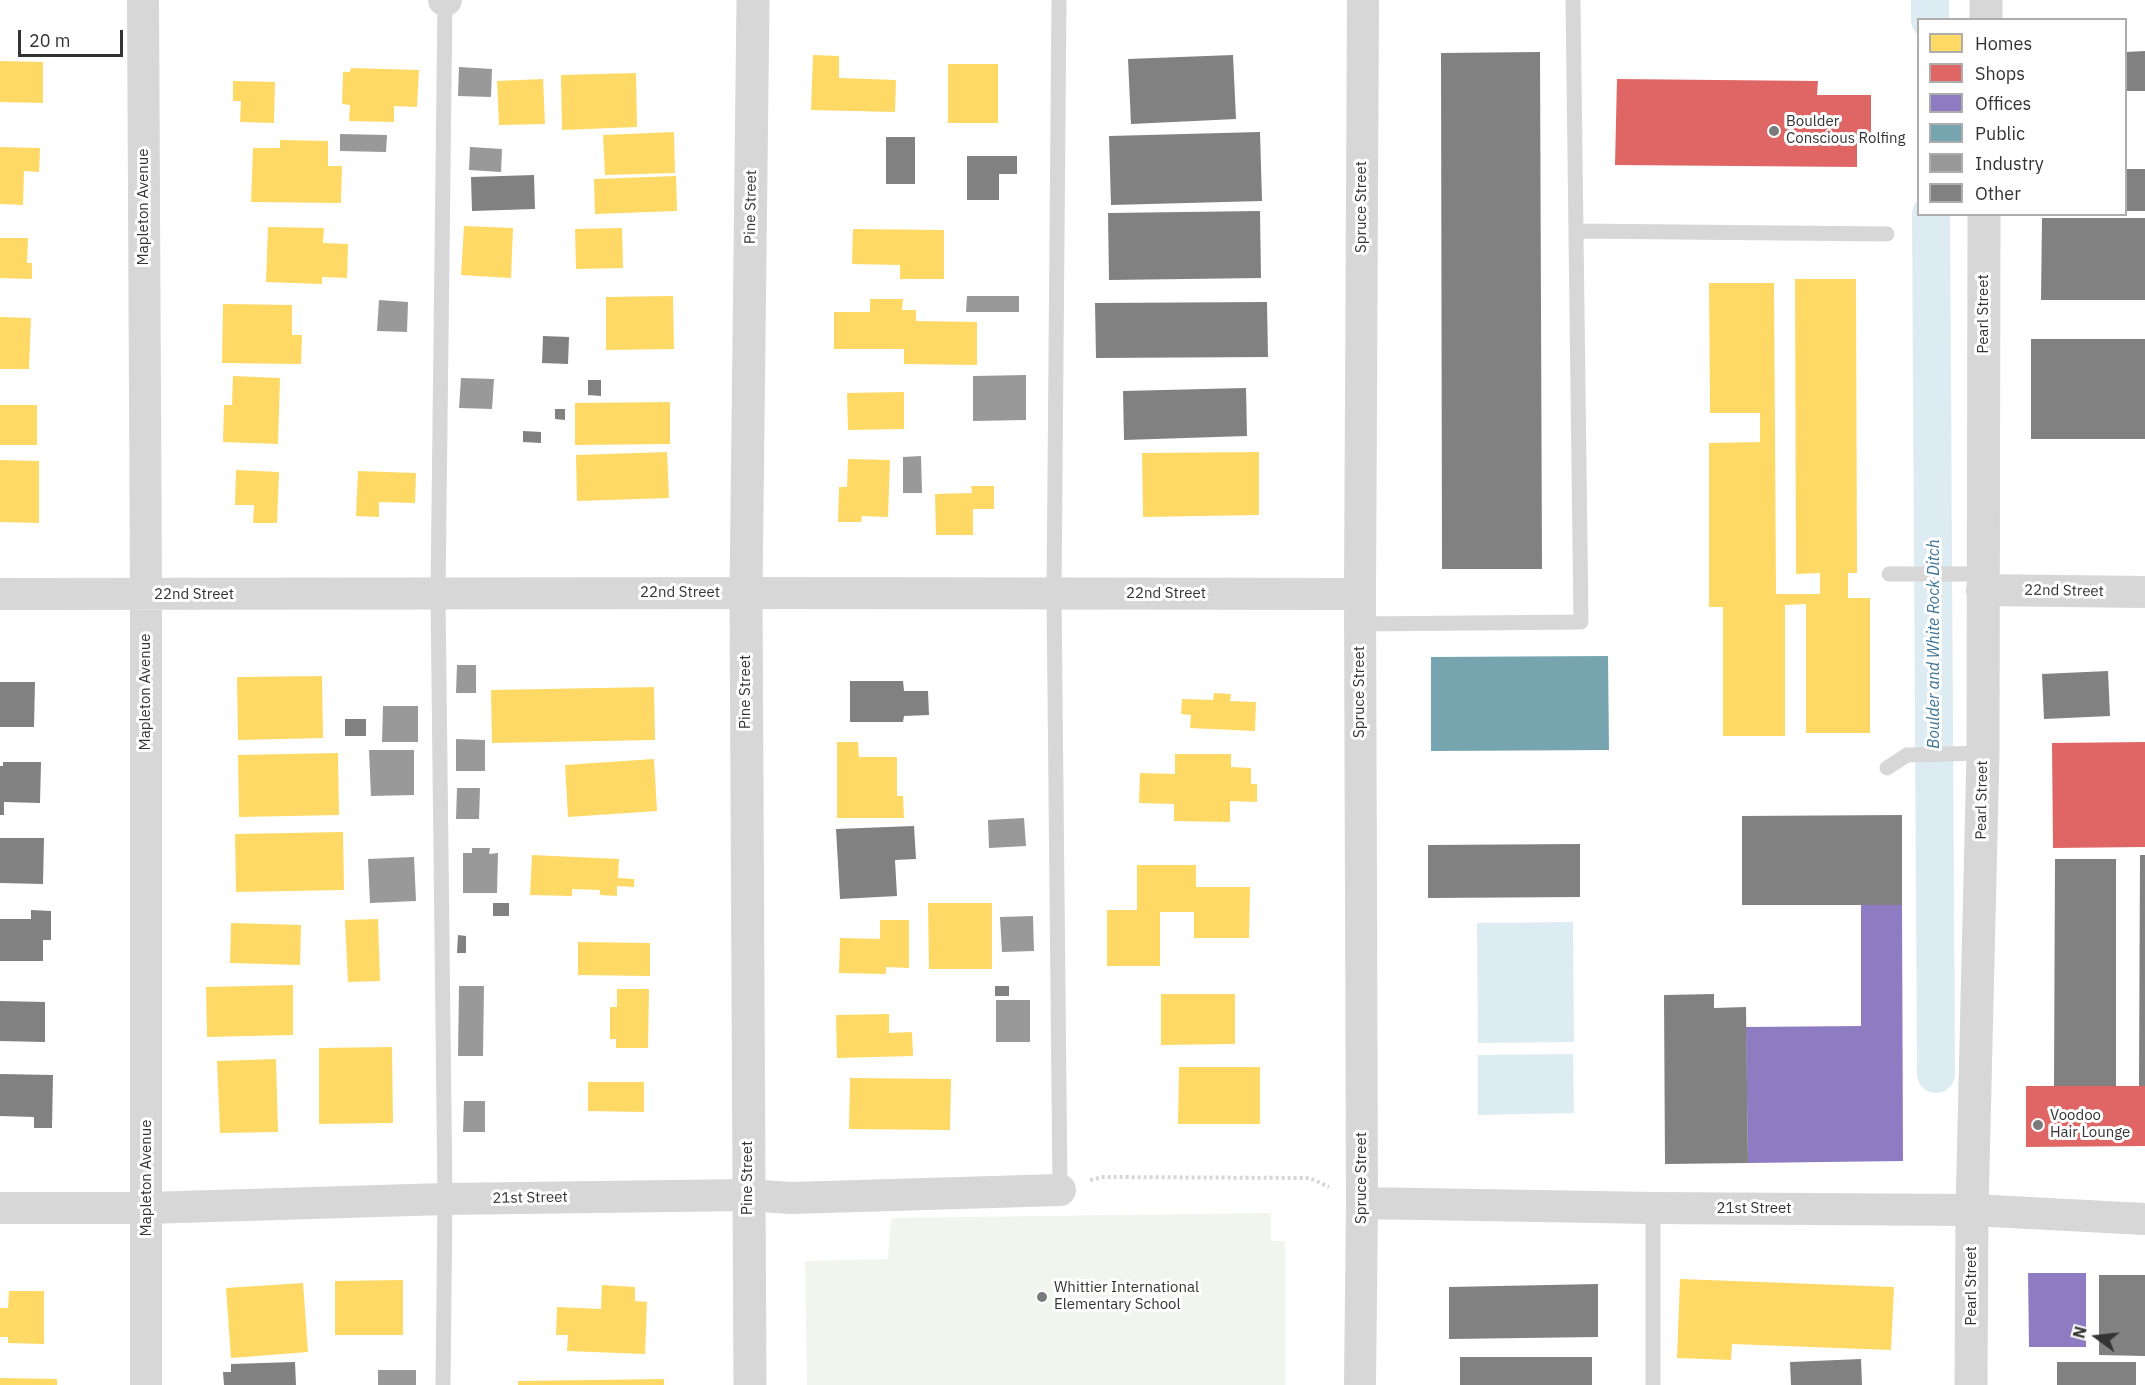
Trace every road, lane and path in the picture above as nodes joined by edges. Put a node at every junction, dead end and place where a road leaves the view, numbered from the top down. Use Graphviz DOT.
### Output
graph roads {
  1 [pos="143,0"];
  2 [pos="445,0"];
  3 [pos="753,0"];
  4 [pos="1059,0"];
  5 [pos="1363,0"];
  6 [pos="1573,0"];
  7 [pos="1986,0"];
  8 [pos="1986,18"];
  9 [pos="1984,216"];
  10 [pos="1576,231"];
  11 [pos="1887,234"];
  12 [pos="1889,574"];
  13 [pos="1982,582"];
  14 [pos="2145,592"];
  15 [pos="746,593"];
  16 [pos="0,594"];
  17 [pos="438,594"];
  18 [pos="1054,594"];
  19 [pos="146,595"];
  20 [pos="1360,609"];
  21 [pos="1983,753"];
  22 [pos="1887,768"];
  23 [pos="1060,1190"];
  24 [pos="747,1195"];
  25 [pos="445,1199"];
  26 [pos="1362,1203"];
  27 [pos="0,1208"];
  28 [pos="147,1208"];
  29 [pos="1653,1208"];
  30 [pos="1972,1210"];
  31 [pos="2145,1219"];
  32 [pos="146,1385"];
  33 [pos="443,1385"];
  34 [pos="750,1385"];
  35 [pos="1360,1385"];
  36 [pos="1653,1385"];
  37 [pos="1971,1385"];
  1 -- 19 [label="street, Mapleton Avenue"];
  2 -- 17 [label="lane"];
  3 -- 15 [label="street, Pine Street"];
  4 -- 18 [label="lane"];
  5 -- 20 [label="street, Spruce Street"];
  6 -- 10 [label="lane"];
  7 -- 8 [label="street"];
  9 -- 13 [label="street, Pearl Street"];
  10 -- 11 [label="lane"];
  10 -- 20 [label="lane"];
  12 -- 13 [label="lane"];
  13 -- 14 [label="street, 22nd Street"];
  13 -- 21 [label="street, Pearl Street"];
  15 -- 17 [label="street, 22nd Street"];
  15 -- 18 [label="street, 22nd Street"];
  15 -- 24 [label="street, Pine Street"];
  16 -- 19 [label="street, 22nd Street"];
  17 -- 19 [label="street, 22nd Street"];
  17 -- 25 [label="lane"];
  18 -- 20 [label="street, 22nd Street"];
  18 -- 23 [label="lane"];
  19 -- 28 [label="street, Mapleton Avenue"];
  20 -- 26 [label="street, Spruce Street"];
  21 -- 22 [label="lane"];
  21 -- 30 [label="street, Pearl Street"];
  23 -- 24 [label="street, 21st Street"];
  23 -- 26 [label="path"];
  24 -- 25 [label="street, 21st Street"];
  24 -- 34 [label="street, Pine Street"];
  25 -- 28 [label="street, 21st Street"];
  25 -- 33 [label="lane"];
  26 -- 29 [label="street, 21st Street"];
  26 -- 35 [label="street, Spruce Street"];
  27 -- 28 [label="street, 21st Street"];
  28 -- 32 [label="street, Mapleton Avenue"];
  29 -- 30 [label="street, 21st Street"];
  29 -- 36 [label="lane"];
  30 -- 31 [label="street, 21st Street"];
  30 -- 37 [label="street, Pearl Street"];
}
